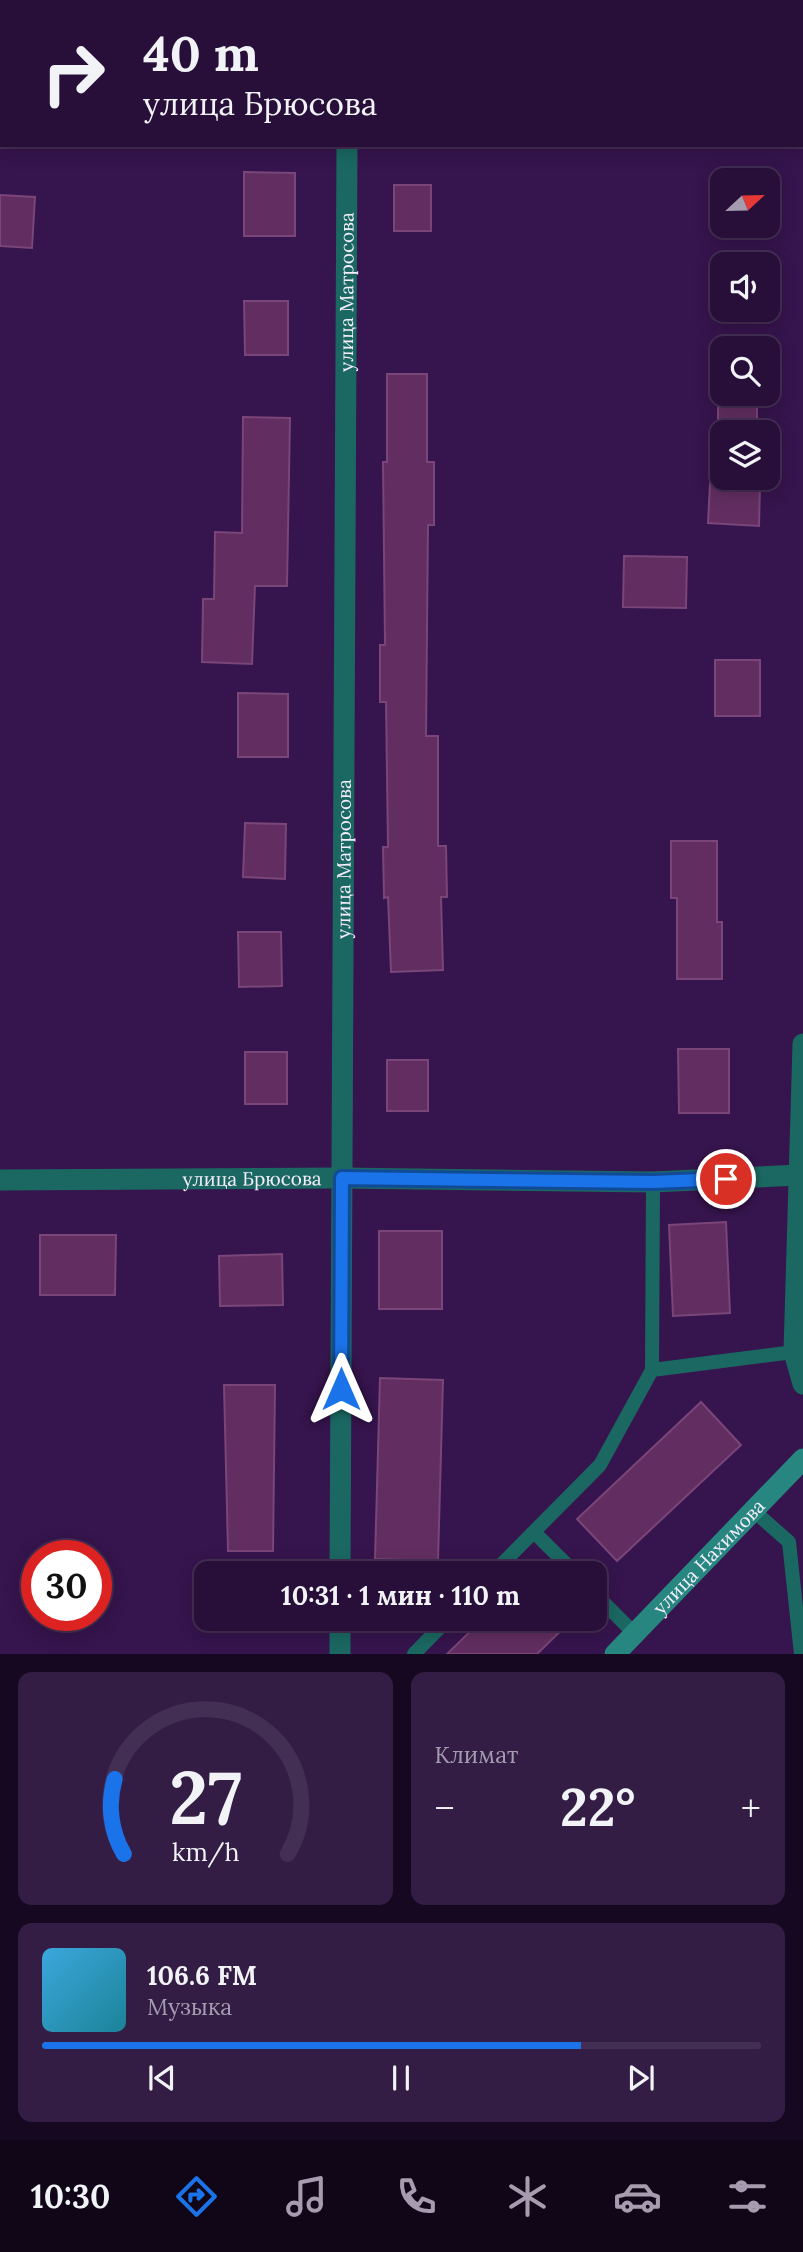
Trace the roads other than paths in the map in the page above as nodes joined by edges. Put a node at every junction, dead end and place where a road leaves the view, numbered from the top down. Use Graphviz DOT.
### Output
graph roads {
  1 [pos="347,147"];
  2 [pos="803,1044"];
  3 [pos="799,1175"];
  4 [pos="342,1178"];
  5 [pos="0,1180"];
  6 [pos="653,1182"];
  7 [pos="794,1352"];
  8 [pos="652,1370"];
  9 [pos="803,1384"];
  10 [pos="803,1459"];
  11 [pos="754,1511"];
  12 [pos="534,1532"];
  13 [pos="340,1561"];
  14 [pos="505,1561"];
  15 [pos="563,1561"];
  16 [pos="607,1606"];
  17 [pos="340,1631"];
  18 [pos="436,1631"];
  19 [pos="635,1634"];
  20 [pos="340,1654"];
  21 [pos="414,1654"];
  22 [pos="615,1654"];
  23 [pos="801,1654"];
  1 -- 4 [label="street, улица Матросова"];
  2 -- 3 [label="street"];
  3 -- 6 [label="street, улица Брюсова"];
  3 -- 7 [label="street"];
  4 -- 5 [label="street, улица Брюсова"];
  4 -- 6 [label="street, улица Брюсова"];
  4 -- 13 [label="street, улица Матросова"];
  6 -- 8 [label="lane"];
  7 -- 8 [label="lane"];
  7 -- 9 [label="street"];
  8 -- 12 [label="lane"];
  10 -- 11 [label="street, улица Нахимова"];
  11 -- 19 [label="street, улица Нахимова"];
  11 -- 23 [label="lane"];
  12 -- 14 [label="lane"];
  12 -- 15 [label="lane"];
  16 -- 19 [label="lane"];
  17 -- 20 [label="street"];
  18 -- 21 [label="lane"];
  19 -- 22 [label="street, улица Нахимова"];
}
